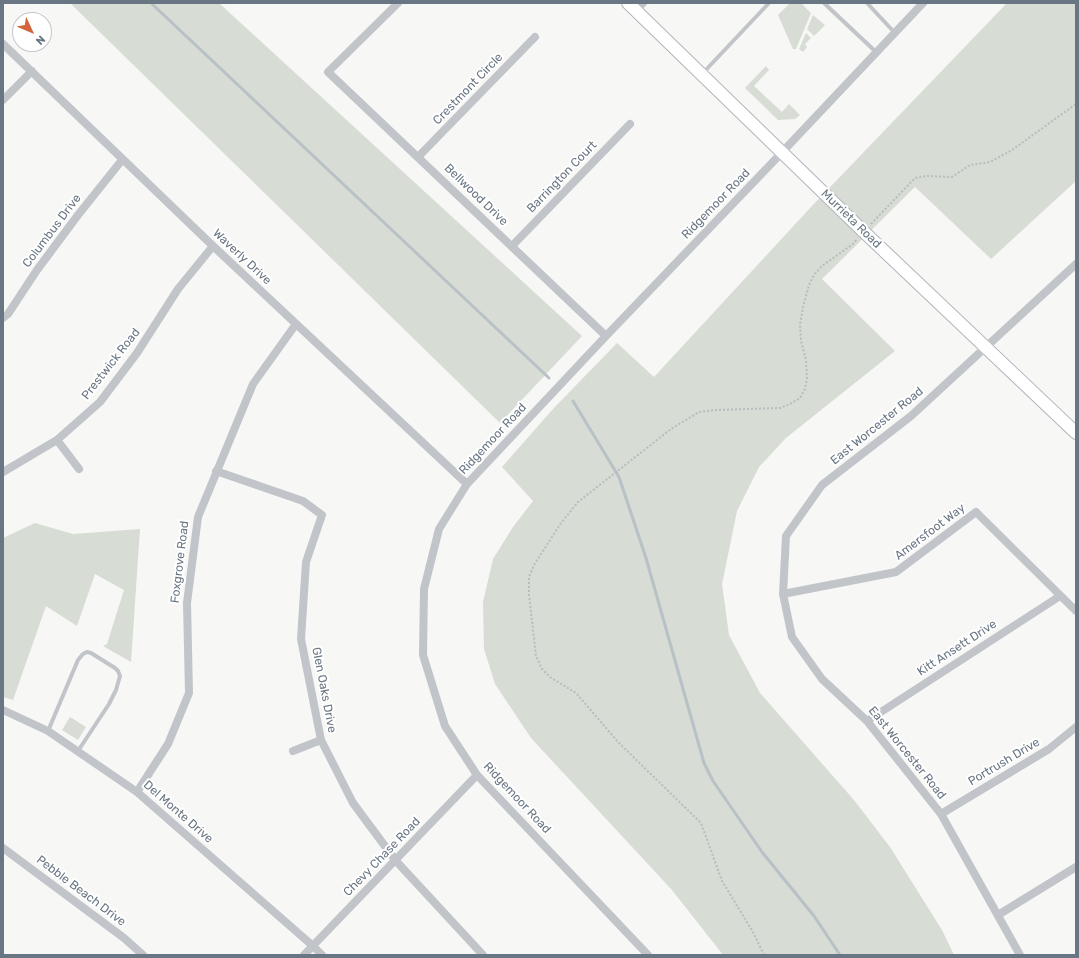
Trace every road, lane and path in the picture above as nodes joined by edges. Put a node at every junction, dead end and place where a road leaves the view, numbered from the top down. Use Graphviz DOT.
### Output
graph roads {
  1 [pos="398,3"];
  2 [pos="769,3"];
  3 [pos="824,3"];
  4 [pos="867,3"];
  5 [pos="923,3"];
  6 [pos="635,5"];
  7 [pos="895,33"];
  8 [pos="534,37"];
  9 [pos="3,44"];
  10 [pos="876,53"];
  11 [pos="32,71"];
  12 [pos="701,75"];
  13 [pos="3,100"];
  14 [pos="1076,104"];
  15 [pos="630,124"];
  16 [pos="782,152"];
  17 [pos="418,157"];
  18 [pos="122,160"];
  19 [pos="864,232"];
  20 [pos="213,246"];
  21 [pos="512,246"];
  22 [pos="1076,264"];
  23 [pos="3,318"];
  24 [pos="296,324"];
  25 [pos="606,336"];
  26 [pos="987,348"];
  27 [pos="1076,433"];
  28 [pos="57,440"];
  29 [pos="79,469"];
  30 [pos="216,471"];
  31 [pos="3,472"];
  32 [pos="467,484"];
  33 [pos="783,594"];
  34 [pos="1060,596"];
  35 [pos="1076,611"];
  36 [pos="3,710"];
  37 [pos="867,721"];
  38 [pos="1076,727"];
  39 [pos="48,731"];
  40 [pos="322,740"];
  41 [pos="293,751"];
  42 [pos="78,752"];
  43 [pos="477,775"];
  44 [pos="137,792"];
  45 [pos="941,814"];
  46 [pos="3,848"];
  47 [pos="396,860"];
  48 [pos="1076,867"];
  49 [pos="998,914"];
  50 [pos="313,946"];
  51 [pos="143,955"];
  52 [pos="304,955"];
  53 [pos="322,955"];
  54 [pos="483,955"];
  55 [pos="648,955"];
  56 [pos="764,955"];
  57 [pos="1020,955"];
  1 -- 17 [label="street, Bellwood Drive"];
  2 -- 12 [label="lane"];
  3 -- 10 [label="lane"];
  4 -- 7 [label="lane"];
  5 -- 7 [label="street, Ridgemoor Road"];
  6 -- 12 [label="main road, Murrieta Road"];
  7 -- 10 [label="street, Ridgemoor Road"];
  8 -- 17 [label="street, Crestmont Circle"];
  9 -- 11 [label="street, Waverly Drive"];
  10 -- 16 [label="street, Ridgemoor Road"];
  11 -- 13 [label="street"];
  11 -- 18 [label="street, Waverly Drive"];
  12 -- 16 [label="main road, Murrieta Road"];
  14 -- 19 [label="path"];
  15 -- 21 [label="street, Barrington Court"];
  16 -- 19 [label="main road, Murrieta Road"];
  16 -- 25 [label="street, Ridgemoor Road"];
  17 -- 21 [label="street, Bellwood Drive"];
  18 -- 20 [label="street, Waverly Drive"];
  18 -- 23 [label="street, Columbus Drive"];
  19 -- 26 [label="main road, Murrieta Road"];
  19 -- 56 [label="path"];
  20 -- 24 [label="street, Waverly Drive"];
  20 -- 28 [label="street, Prestwick Road"];
  21 -- 25 [label="street, Bellwood Drive"];
  22 -- 26 [label="street, East Worcester Road"];
  24 -- 30 [label="street, Foxgrove Road"];
  24 -- 32 [label="street, Waverly Drive"];
  25 -- 32 [label="street, Ridgemoor Road"];
  26 -- 27 [label="main road, Murrieta Road"];
  26 -- 33 [label="street, East Worcester Road"];
  28 -- 29 [label="street"];
  28 -- 31 [label="street, Prestwick Road"];
  30 -- 40 [label="street, Glen Oaks Drive"];
  30 -- 44 [label="street, Foxgrove Road"];
  32 -- 43 [label="street, Ridgemoor Road"];
  33 -- 34 [label="street, Amersfoot Way"];
  33 -- 37 [label="street, East Worcester Road"];
  34 -- 35 [label="street, Amersfoot Way"];
  34 -- 37 [label="street, Kitt Ansett Drive"];
  36 -- 39 [label="street, Del Monte Drive"];
  37 -- 45 [label="street, East Worcester Road"];
  38 -- 45 [label="street, Portrush Drive"];
  39 -- 42 [label="street, Del Monte Drive"];
  39 -- 42 [label="lane"];
  40 -- 41 [label="street"];
  40 -- 47 [label="street, Glen Oaks Drive"];
  42 -- 44 [label="street, Del Monte Drive"];
  43 -- 47 [label="street, Chevy Chase Road"];
  43 -- 55 [label="street, Ridgemoor Road"];
  44 -- 50 [label="street, Del Monte Drive"];
  45 -- 49 [label="street, East Worcester Road"];
  46 -- 51 [label="street, Pebble Beach Drive"];
  47 -- 50 [label="street, Chevy Chase Road"];
  47 -- 54 [label="street, Glen Oaks Drive"];
  48 -- 49 [label="street"];
  49 -- 57 [label="street, East Worcester Road"];
  50 -- 52 [label="street, Chevy Chase Road"];
  50 -- 53 [label="street, Del Monte Drive"];
}
